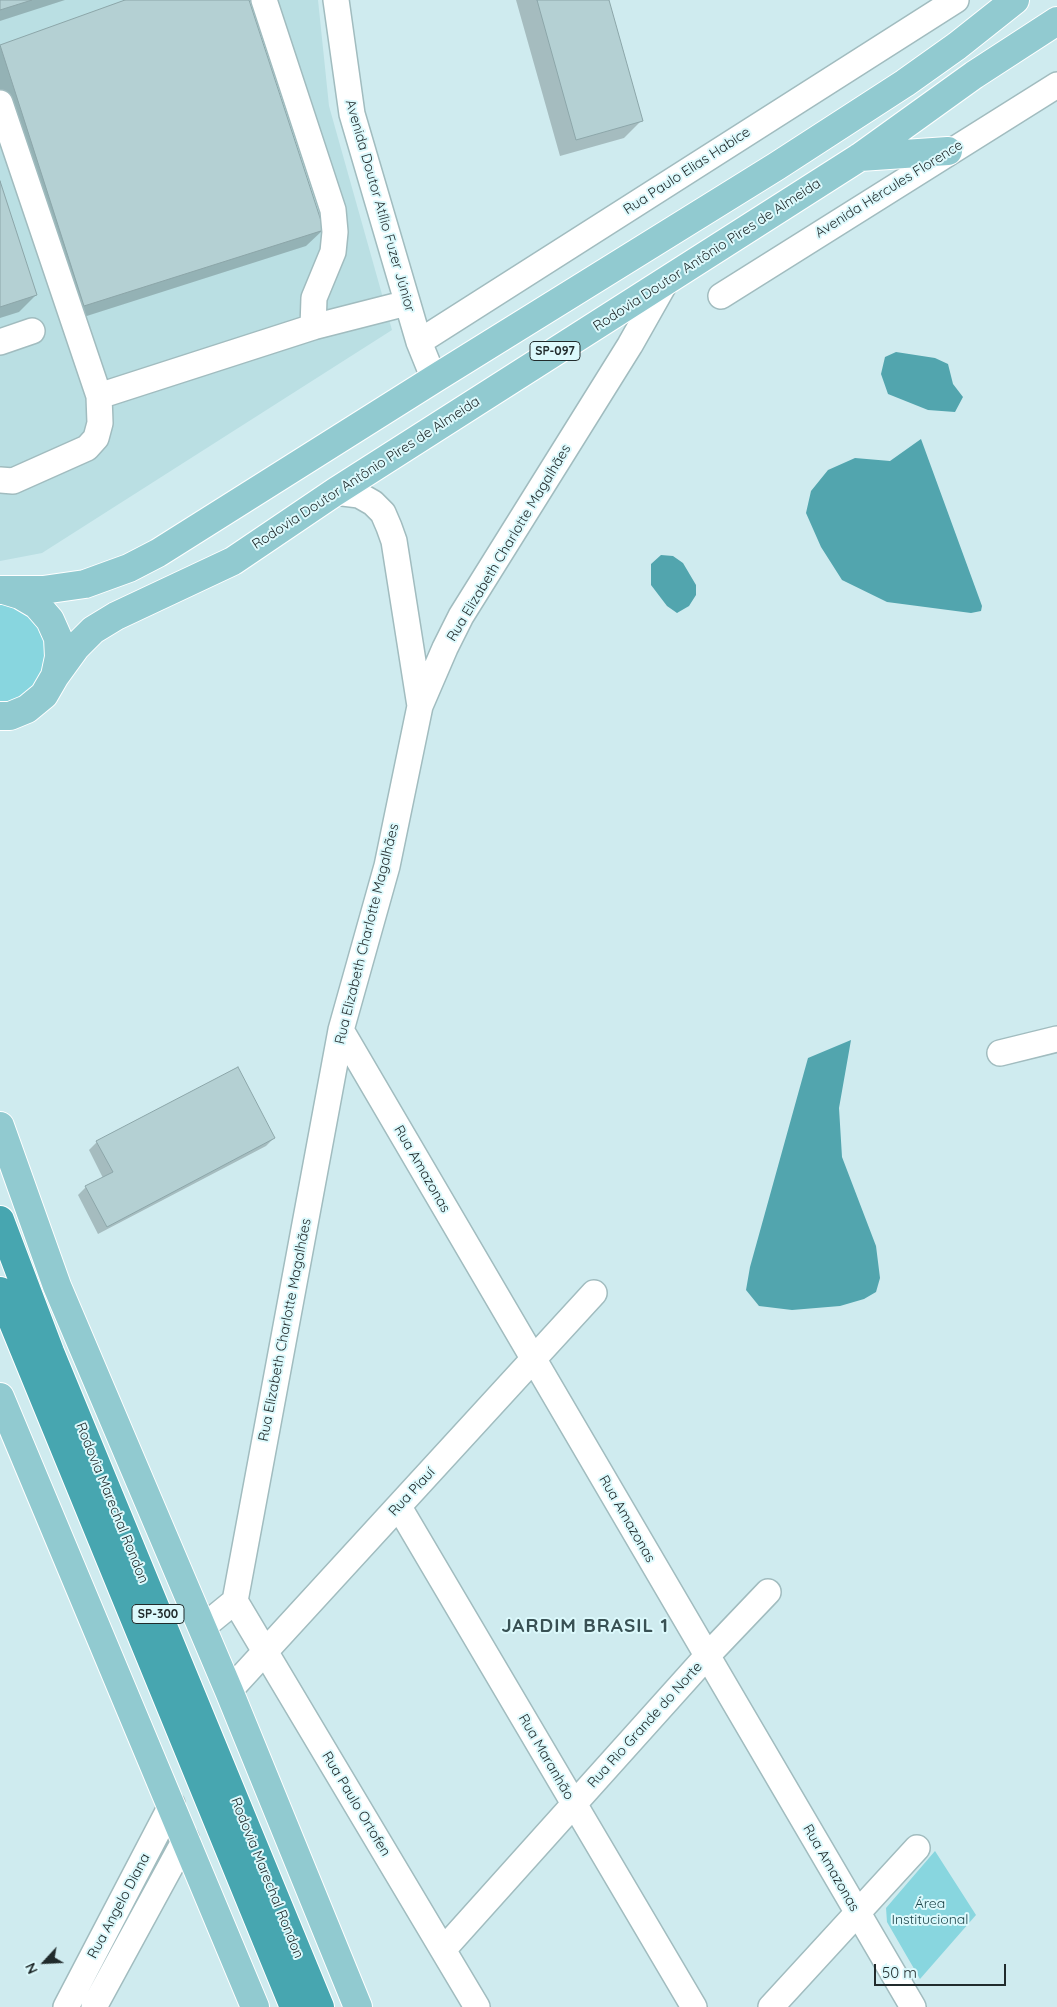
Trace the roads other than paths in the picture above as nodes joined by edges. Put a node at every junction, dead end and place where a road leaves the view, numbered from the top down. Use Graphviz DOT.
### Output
graph roads {
  1 [pos="264,0"];
  2 [pos="336,0"];
  3 [pos="956,0"];
  4 [pos="1014,0"];
  5 [pos="1057,21"];
  6 [pos="1057,85"];
  7 [pos="0,103"];
  8 [pos="948,151"];
  9 [pos="860,156"];
  10 [pos="665,282"];
  11 [pos="722,296"];
  12 [pos="407,303"];
  13 [pos="313,327"];
  14 [pos="32,331"];
  15 [pos="0,342"];
  16 [pos="419,342"];
  17 [pos="434,378"];
  18 [pos="99,396"];
  19 [pos="0,480"];
  20 [pos="335,492"];
  21 [pos="1,590"];
  22 [pos="55,676"];
  23 [pos="420,706"];
  24 [pos="27,709"];
  25 [pos="0,716"];
  26 [pos="0,725"];
  27 [pos="341,1030"];
  28 [pos="1057,1039"];
  29 [pos="1000,1053"];
  30 [pos="0,1126"];
  31 [pos="0,1220"];
  32 [pos="0,1291"];
  33 [pos="594,1293"];
  34 [pos="534,1359"];
  35 [pos="0,1397"];
  36 [pos="399,1507"];
  37 [pos="768,1592"];
  38 [pos="235,1602"];
  39 [pos="202,1628"];
  40 [pos="265,1652"];
  41 [pos="707,1656"];
  42 [pos="230,1691"];
  43 [pos="172,1804"];
  44 [pos="574,1804"];
  45 [pos="186,1838"];
  46 [pos="917,1848"];
  47 [pos="857,1913"];
  48 [pos="443,1950"];
  49 [pos="74,2003"];
  50 [pos="94,2007"];
  51 [pos="255,2007"];
  52 [pos="294,2007"];
  53 [pos="320,2007"];
  54 [pos="358,2007"];
  55 [pos="477,2007"];
  56 [pos="694,2007"];
  57 [pos="771,2007"];
  58 [pos="913,2007"];
  1 -- 13 [label="street"];
  2 -- 12 [label="street, Avenida Doutor Atílio Fuzer Júnior"];
  3 -- 16 [label="street, Rua Paulo Elias Habice"];
  4 -- 17 [label="main road, SP-097"];
  5 -- 9 [label="main road, Rodovia Doutor Antônio Pires de Almeida / SP-097"];
  6 -- 8 [label="street, Avenida Hércules Florence"];
  7 -- 18 [label="street"];
  8 -- 9 [label="main road"];
  8 -- 11 [label="street, Avenida Hércules Florence"];
  9 -- 10 [label="main road, Rodovia Doutor Antônio Pires de Almeida / SP-097"];
  10 -- 20 [label="main road, Rodovia Doutor Antônio Pires de Almeida / SP-097"];
  10 -- 23 [label="street, Rua Elizabeth Charlotte Magalhães"];
  12 -- 13 [label="street"];
  12 -- 16 [label="street, Avenida Doutor Atílio Fuzer Júnior"];
  13 -- 18 [label="street"];
  14 -- 15 [label="street"];
  16 -- 17 [label="street, Avenida Doutor Atílio Fuzer Júnior"];
  17 -- 21 [label="main road, SP-097"];
  18 -- 19 [label="street"];
  20 -- 22 [label="main road, Rodovia Doutor Antônio Pires de Almeida / SP-097"];
  20 -- 23 [label="street"];
  21 -- 22 [label="main road"];
  22 -- 24 [label="main road, Rodovia Doutor Antônio Pires de Almeida"];
  23 -- 27 [label="street, Rua Elizabeth Charlotte Magalhães"];
  24 -- 25 [label="main road"];
  24 -- 26 [label="main road"];
  27 -- 34 [label="street, Rua Amazonas"];
  27 -- 38 [label="street, Rua Elizabeth Charlotte Magalhães"];
  28 -- 29 [label="street"];
  30 -- 39 [label="main road"];
  31 -- 53 [label="highway, Rodovia Marechal Rondon / SP-300"];
  32 -- 52 [label="highway, Rodovia Marechal Rondon / SP-300"];
  33 -- 34 [label="street, Rua Piauí"];
  34 -- 36 [label="street, Rua Piauí"];
  34 -- 41 [label="street, Rua Amazonas"];
  35 -- 43 [label="main road"];
  36 -- 40 [label="street, Rua Piauí"];
  36 -- 44 [label="street, Rua Maranhão"];
  37 -- 41 [label="street, Rua Rio Grande do Norte"];
  38 -- 39 [label="street"];
  38 -- 40 [label="street, Rua Paulo Ortofen"];
  39 -- 42 [label="main road"];
  40 -- 42 [label="street, Rua Piauí"];
  40 -- 48 [label="street, Rua Paulo Ortofen"];
  41 -- 44 [label="street, Rua Rio Grande do Norte"];
  41 -- 47 [label="street, Rua Amazonas"];
  42 -- 54 [label="main road"];
  43 -- 45 [label="main road"];
  43 -- 49 [label="street, Rua Angelo Diana"];
  44 -- 48 [label="street, Rua Rio Grande do Norte"];
  44 -- 56 [label="street, Rua Maranhão"];
  45 -- 50 [label="street, Rua Angelo Diana"];
  45 -- 51 [label="main road"];
  46 -- 47 [label="street"];
  47 -- 57 [label="street"];
  47 -- 58 [label="street, Rua Amazonas"];
  48 -- 55 [label="street, Rua Paulo Ortofen"];
}
